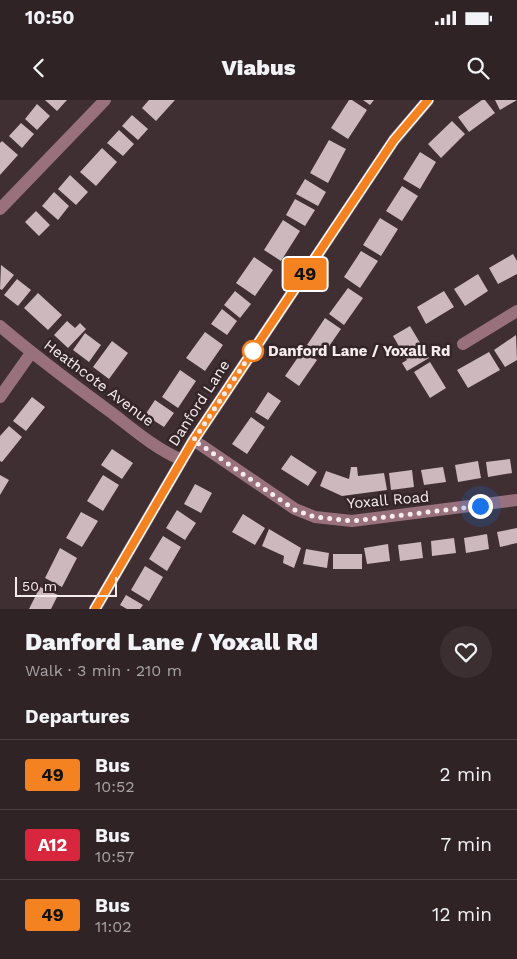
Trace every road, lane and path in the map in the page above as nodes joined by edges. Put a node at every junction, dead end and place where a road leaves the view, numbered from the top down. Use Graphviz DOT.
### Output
graph roads {
  1 [pos="105,100"];
  2 [pos="428,100"];
  3 [pos="0,209"];
  4 [pos="517,311"];
  5 [pos="0,326"];
  6 [pos="463,344"];
  7 [pos="31,354"];
  8 [pos="0,398"];
  9 [pos="193,441"];
  10 [pos="182,460"];
  11 [pos="517,500"];
  12 [pos="95,609"];
  1 -- 3 [label="street"];
  2 -- 9 [label="street, Danford Lane"];
  4 -- 6 [label="street"];
  5 -- 7 [label="street, Heathcote Avenue"];
  7 -- 8 [label="street"];
  7 -- 10 [label="street, Heathcote Avenue"];
  9 -- 10 [label="street, Danford Lane"];
  9 -- 11 [label="street, Yoxall Road"];
  10 -- 12 [label="street, Danford Lane"];
}
